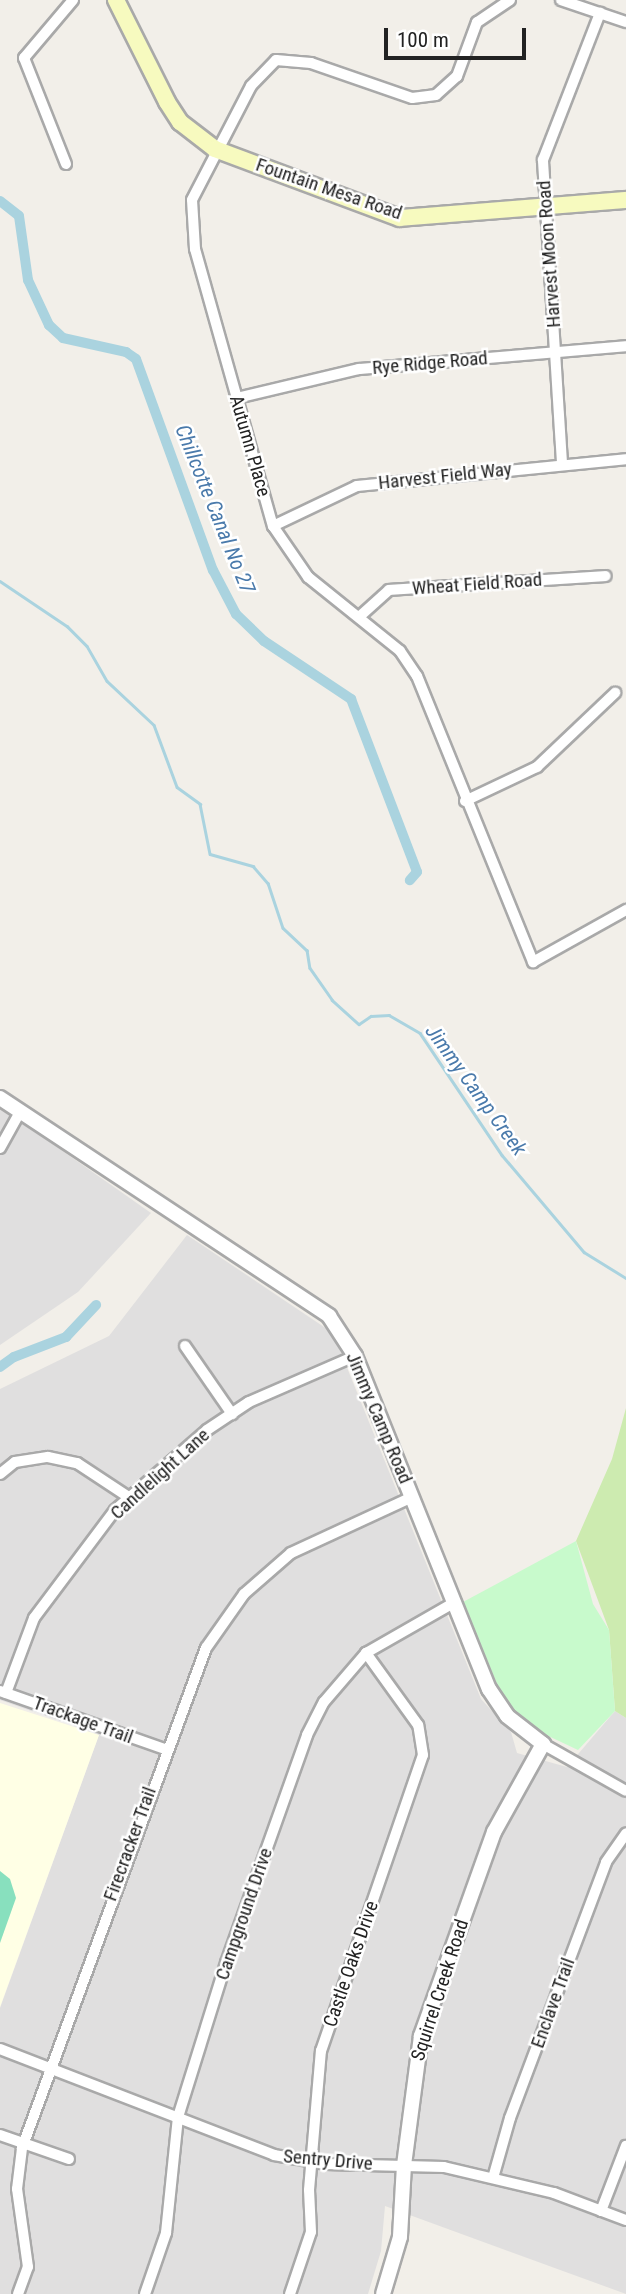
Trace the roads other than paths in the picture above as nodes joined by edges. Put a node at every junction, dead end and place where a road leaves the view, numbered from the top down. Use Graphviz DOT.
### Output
graph roads {
  1 [pos="73,0"];
  2 [pos="116,0"];
  3 [pos="510,0"];
  4 [pos="561,0"];
  5 [pos="600,13"];
  6 [pos="626,22"];
  7 [pos="215,149"];
  8 [pos="66,164"];
  9 [pos="626,200"];
  10 [pos="544,208"];
  11 [pos="626,346"];
  12 [pos="556,351"];
  13 [pos="237,398"];
  14 [pos="626,459"];
  15 [pos="562,463"];
  16 [pos="273,526"];
  17 [pos="606,576"];
  18 [pos="359,617"];
  19 [pos="615,693"];
  20 [pos="465,801"];
  21 [pos="626,910"];
  22 [pos="0,1098"];
  23 [pos="20,1112"];
  24 [pos="0,1147"];
  25 [pos="186,1346"];
  26 [pos="355,1356"];
  27 [pos="232,1414"];
  28 [pos="0,1474"];
  29 [pos="412,1497"];
  30 [pos="130,1498"];
  31 [pos="455,1602"];
  32 [pos="366,1653"];
  33 [pos="3,1692"];
  34 [pos="543,1744"];
  35 [pos="165,1749"];
  36 [pos="626,1791"];
  37 [pos="626,1833"];
  38 [pos="0,2049"];
  39 [pos="48,2068"];
  40 [pos="178,2117"];
  41 [pos="0,2135"];
  42 [pos="24,2145"];
  43 [pos="626,2146"];
  44 [pos="69,2159"];
  45 [pos="315,2163"];
  46 [pos="404,2165"];
  47 [pos="493,2178"];
  48 [pos="601,2211"];
  49 [pos="626,2220"];
  50 [pos="18,2294"];
  51 [pos="145,2294"];
  52 [pos="290,2294"];
  53 [pos="383,2294"];
  1 -- 8 [label="street"];
  2 -- 7 [label="main road, Fountain Mesa Road"];
  3 -- 7 [label="street, Autumn Place"];
  4 -- 5 [label="street"];
  5 -- 6 [label="street"];
  5 -- 10 [label="street, Harvest Moon Road"];
  7 -- 10 [label="main road, Fountain Mesa Road"];
  7 -- 13 [label="street, Autumn Place"];
  9 -- 10 [label="main road, Fountain Mesa Road"];
  10 -- 12 [label="street, Harvest Moon Road"];
  11 -- 12 [label="street, Rye Ridge Road"];
  12 -- 13 [label="street, Rye Ridge Road"];
  12 -- 15 [label="street, Harvest Moon Road"];
  13 -- 16 [label="street, Autumn Place"];
  14 -- 15 [label="street, Harvest Field Way"];
  15 -- 16 [label="street, Harvest Field Way"];
  16 -- 18 [label="street, Autumn Place"];
  17 -- 18 [label="street, Wheat Field Road"];
  18 -- 20 [label="street, Autumn Place"];
  19 -- 20 [label="street"];
  20 -- 21 [label="street, Autumn Place"];
  22 -- 23 [label="street, Jimmy Camp Road"];
  23 -- 24 [label="street"];
  23 -- 26 [label="street, Jimmy Camp Road"];
  25 -- 27 [label="street"];
  26 -- 27 [label="street, Candlelight Lane"];
  26 -- 29 [label="street, Jimmy Camp Road"];
  27 -- 30 [label="street, Candlelight Lane"];
  28 -- 30 [label="street"];
  29 -- 31 [label="street, Jimmy Camp Road"];
  29 -- 35 [label="street, Firecracker Trail"];
  30 -- 33 [label="street, Candlelight Lane"];
  31 -- 32 [label="street, Campground Drive"];
  31 -- 34 [label="street, Jimmy Camp Road"];
  32 -- 40 [label="street, Campground Drive"];
  32 -- 45 [label="street, Castle Oaks Drive"];
  33 -- 35 [label="street, Trackage Trail"];
  34 -- 36 [label="street, Jimmy Camp Road"];
  34 -- 46 [label="street, Squirrel Creek Road"];
  35 -- 39 [label="street, Firecracker Trail"];
  37 -- 47 [label="street, Enclave Trail"];
  38 -- 39 [label="street, Sentry Drive"];
  39 -- 40 [label="street, Sentry Drive"];
  39 -- 42 [label="street, Firecracker Trail"];
  40 -- 45 [label="street, Sentry Drive"];
  40 -- 51 [label="street, Campground Drive"];
  41 -- 42 [label="street"];
  42 -- 44 [label="street"];
  42 -- 50 [label="street, Firecracker Trail"];
  43 -- 48 [label="street"];
  45 -- 46 [label="street, Sentry Drive"];
  45 -- 52 [label="street, Castle Oaks Drive"];
  46 -- 47 [label="street, Sentry Drive"];
  46 -- 53 [label="street, Squirrel Creek Road"];
  47 -- 48 [label="street, Sentry Drive"];
  48 -- 49 [label="street, Sentry Drive"];
}
